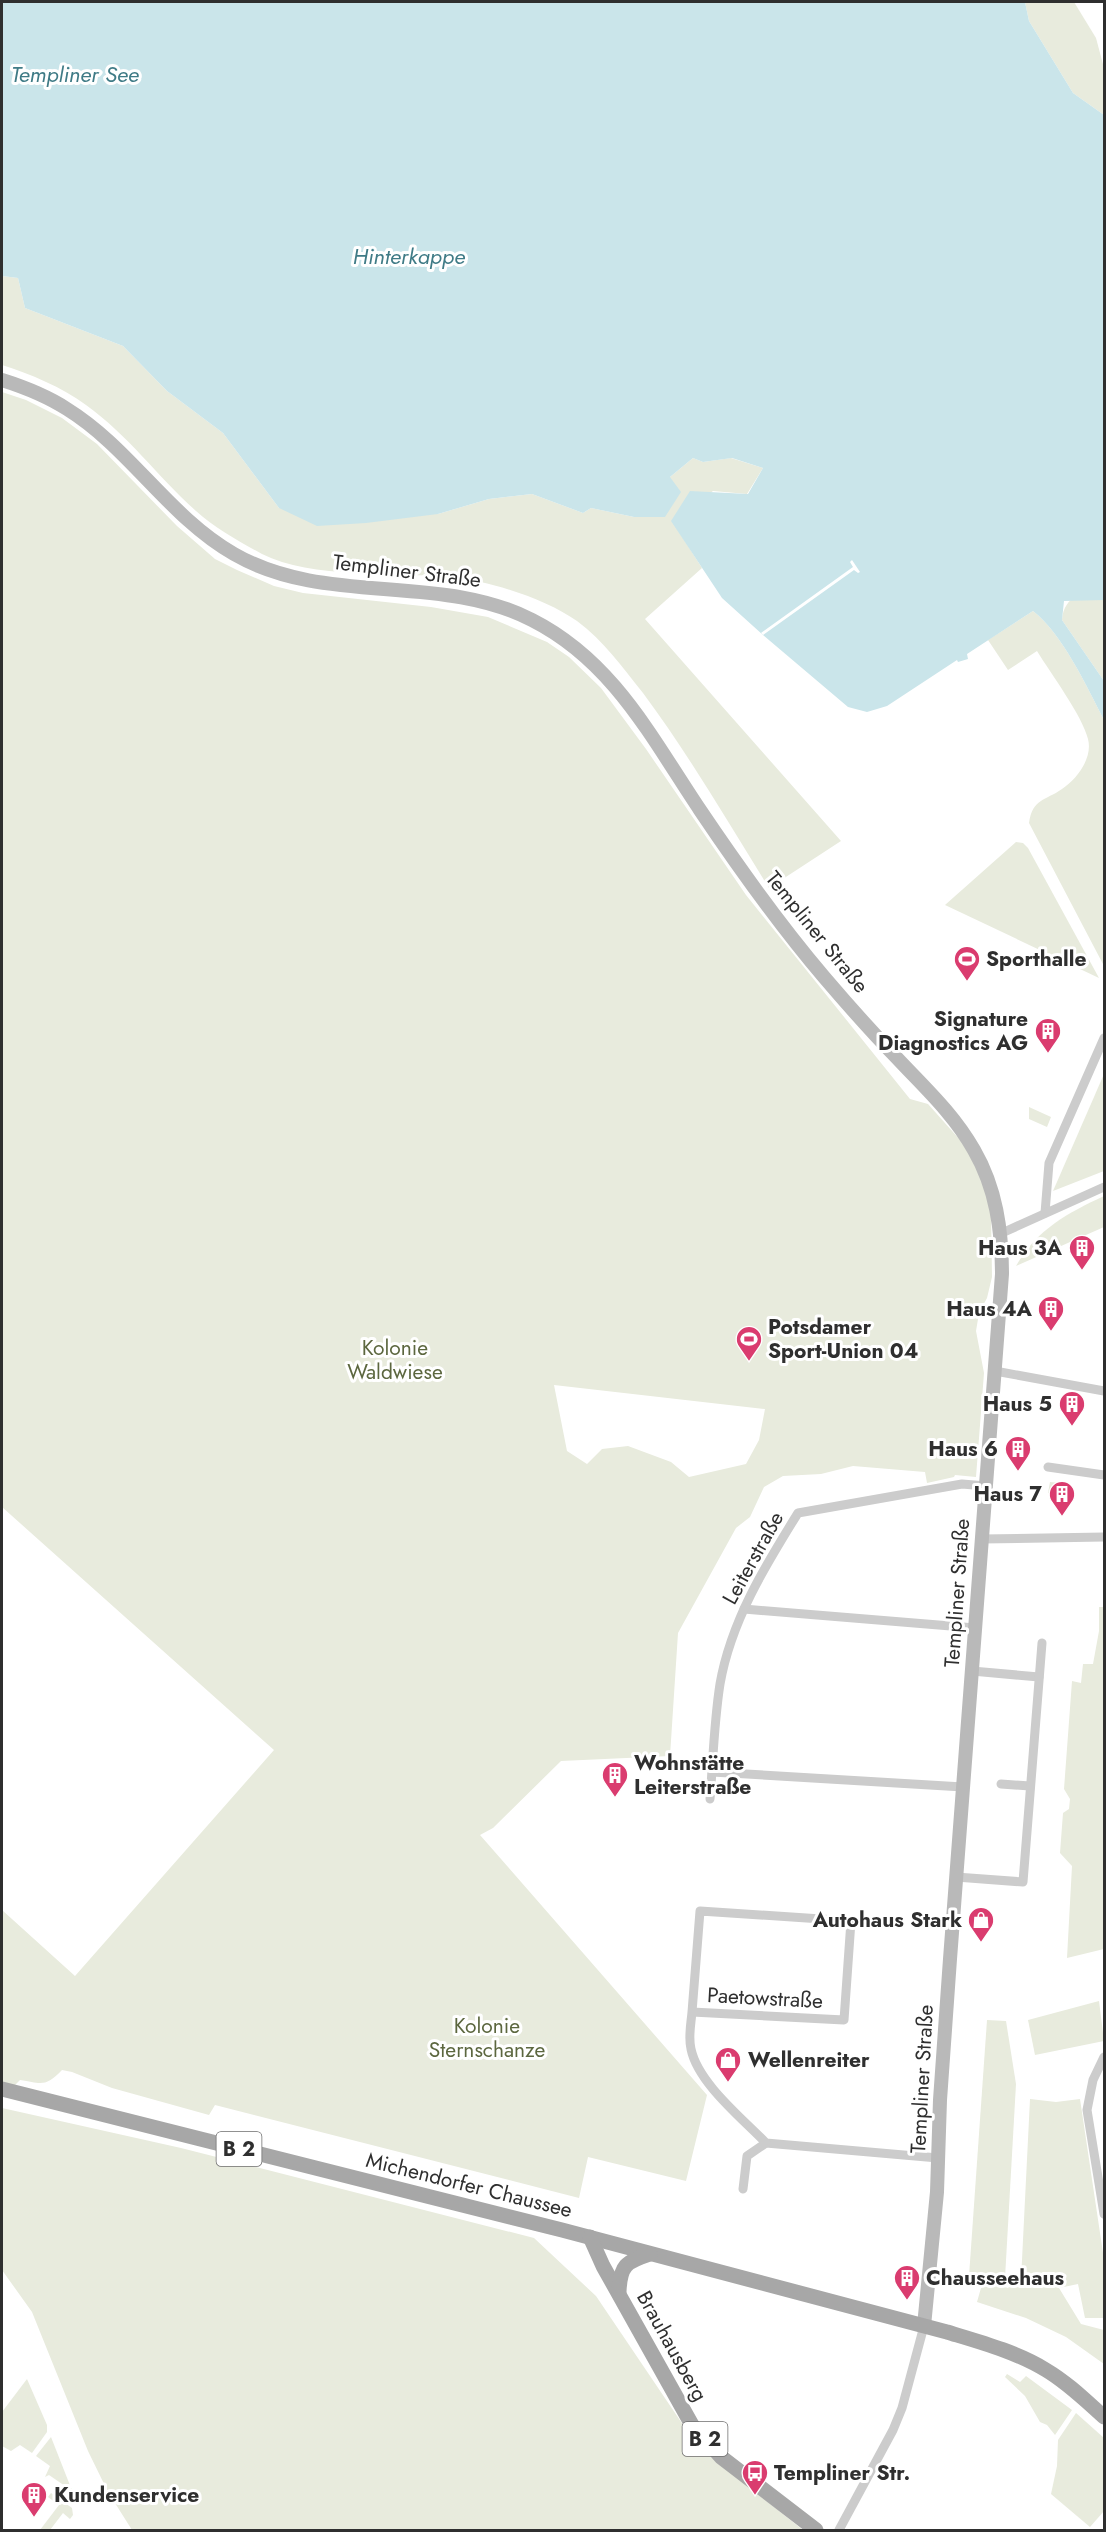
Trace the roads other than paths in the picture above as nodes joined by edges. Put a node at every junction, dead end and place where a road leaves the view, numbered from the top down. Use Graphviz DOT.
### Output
graph roads {
  1 [pos="2,380"];
  2 [pos="1104,1038"];
  3 [pos="1104,1187"];
  4 [pos="1045,1213"];
  5 [pos="1002,1233"];
  6 [pos="995,1371"];
  7 [pos="1104,1391"];
  8 [pos="1048,1467"];
  9 [pos="1104,1475"];
  10 [pos="986,1486"];
  11 [pos="1104,1530"];
  12 [pos="1104,1537"];
  13 [pos="982,1539"];
  14 [pos="744,1609"];
  15 [pos="975,1628"];
  16 [pos="1042,1643"];
  17 [pos="972,1671"];
  18 [pos="1039,1677"];
  19 [pos="712,1772"];
  20 [pos="1001,1784"];
  21 [pos="1030,1786"];
  22 [pos="963,1787"];
  23 [pos="710,1799"];
  24 [pos="956,1877"];
  25 [pos="692,2012"];
  26 [pos="1104,2057"];
  27 [pos="2,2089"];
  28 [pos="766,2143"];
  29 [pos="938,2158"];
  30 [pos="743,2189"];
  31 [pos="1104,2214"];
  32 [pos="590,2238"];
  33 [pos="650,2254"];
  34 [pos="618,2294"];
  35 [pos="924,2326"];
  36 [pos="1104,2417"];
  37 [pos="816,2530"];
  38 [pos="838,2530"];
  1 -- 5 [label="street, Templiner Straße"];
  2 -- 4 [label="street"];
  3 -- 4 [label="street"];
  4 -- 5 [label="street"];
  5 -- 6 [label="street, Templiner Straße"];
  6 -- 7 [label="street"];
  6 -- 10 [label="street, Templiner Straße"];
  8 -- 9 [label="street"];
  10 -- 13 [label="street, Templiner Straße"];
  10 -- 14 [label="street, Leiterstraße"];
  11 -- 12 [label="street"];
  12 -- 13 [label="street"];
  13 -- 15 [label="street, Templiner Straße"];
  14 -- 15 [label="street"];
  14 -- 19 [label="street, Leiterstraße"];
  15 -- 17 [label="street, Templiner Straße"];
  16 -- 18 [label="street"];
  17 -- 18 [label="street"];
  17 -- 22 [label="street, Templiner Straße"];
  18 -- 21 [label="street"];
  19 -- 22 [label="street"];
  19 -- 23 [label="street, Leiterstraße"];
  20 -- 21 [label="street"];
  21 -- 24 [label="street"];
  22 -- 24 [label="street, Templiner Straße"];
  24 -- 29 [label="street, Templiner Straße"];
  25 -- 25 [label="street, Paetowstraße"];
  25 -- 28 [label="street, Paetowstraße"];
  26 -- 31 [label="street"];
  27 -- 32 [label="main road, Michendorfer Chaussee / B 2"];
  28 -- 29 [label="street"];
  28 -- 30 [label="street"];
  29 -- 35 [label="street, Templiner Straße"];
  32 -- 33 [label="main road, Michendorfer Chaussee / B 2"];
  32 -- 34 [label="main road, Brauhausberg / B 2"];
  33 -- 34 [label="main road"];
  33 -- 35 [label="main road, Michendorfer Chaussee / B 2"];
  34 -- 37 [label="main road, Brauhausberg / B 2"];
  35 -- 36 [label="main road, B 2"];
  35 -- 38 [label="street, Templiner Straße"];
}
